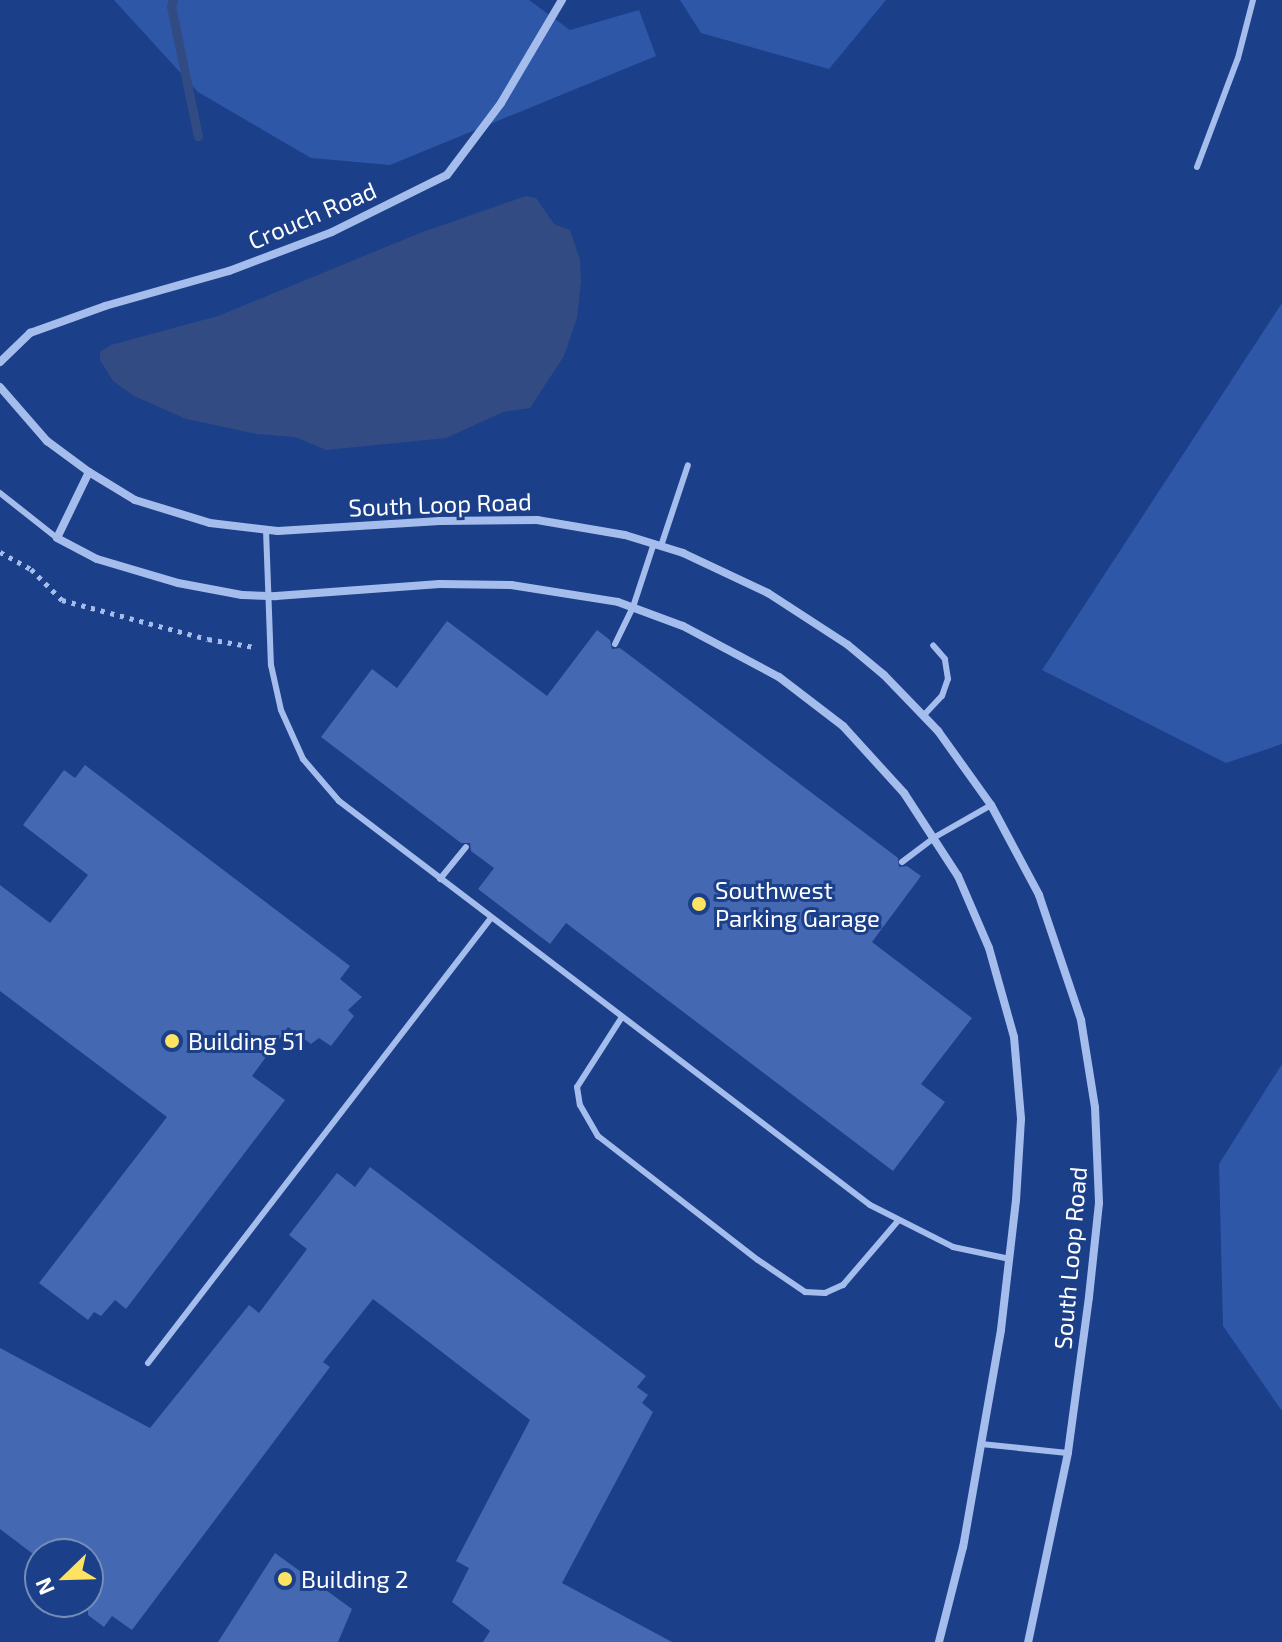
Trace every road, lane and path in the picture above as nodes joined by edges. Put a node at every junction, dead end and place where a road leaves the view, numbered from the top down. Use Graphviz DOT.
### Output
graph roads {
  1 [pos="562,0"];
  2 [pos="1253,0"];
  3 [pos="1197,167"];
  4 [pos="0,362"];
  5 [pos="0,387"];
  6 [pos="688,465"];
  7 [pos="89,472"];
  8 [pos="0,493"];
  9 [pos="266,530"];
  10 [pos="57,538"];
  11 [pos="658,544"];
  12 [pos="0,552"];
  13 [pos="268,597"];
  14 [pos="633,607"];
  15 [pos="615,644"];
  16 [pos="933,645"];
  17 [pos="271,649"];
  18 [pos="924,715"];
  19 [pos="991,805"];
  20 [pos="935,837"];
  21 [pos="466,847"];
  22 [pos="902,862"];
  23 [pos="440,879"];
  24 [pos="491,918"];
  25 [pos="622,1017"];
  26 [pos="897,1222"];
  27 [pos="1010,1259"];
  28 [pos="148,1363"];
  29 [pos="981,1444"];
  30 [pos="1068,1453"];
  31 [pos="939,1642"];
  32 [pos="1028,1642"];
  1 -- 4 [label="street, Crouch Road"];
  2 -- 3 [label="lane"];
  5 -- 7 [label="street, South Loop Road"];
  6 -- 11 [label="lane"];
  7 -- 9 [label="street, South Loop Road"];
  7 -- 10 [label="street"];
  8 -- 10 [label="lane"];
  9 -- 11 [label="street, South Loop Road"];
  9 -- 13 [label="lane"];
  10 -- 13 [label="street"];
  11 -- 14 [label="lane"];
  11 -- 18 [label="street, South Loop Road"];
  12 -- 17 [label="path"];
  13 -- 14 [label="street"];
  13 -- 17 [label="lane"];
  14 -- 15 [label="lane"];
  14 -- 20 [label="street"];
  16 -- 18 [label="lane"];
  17 -- 23 [label="lane"];
  18 -- 19 [label="street, South Loop Road"];
  19 -- 20 [label="lane"];
  19 -- 30 [label="street, South Loop Road"];
  20 -- 22 [label="lane"];
  20 -- 27 [label="street"];
  21 -- 23 [label="lane"];
  23 -- 24 [label="lane"];
  24 -- 25 [label="lane"];
  24 -- 28 [label="lane"];
  25 -- 26 [label="lane"];
  25 -- 26 [label="lane"];
  26 -- 27 [label="lane"];
  27 -- 29 [label="street"];
  29 -- 30 [label="lane"];
  29 -- 31 [label="street"];
  30 -- 32 [label="street, South Loop Road"];
}
